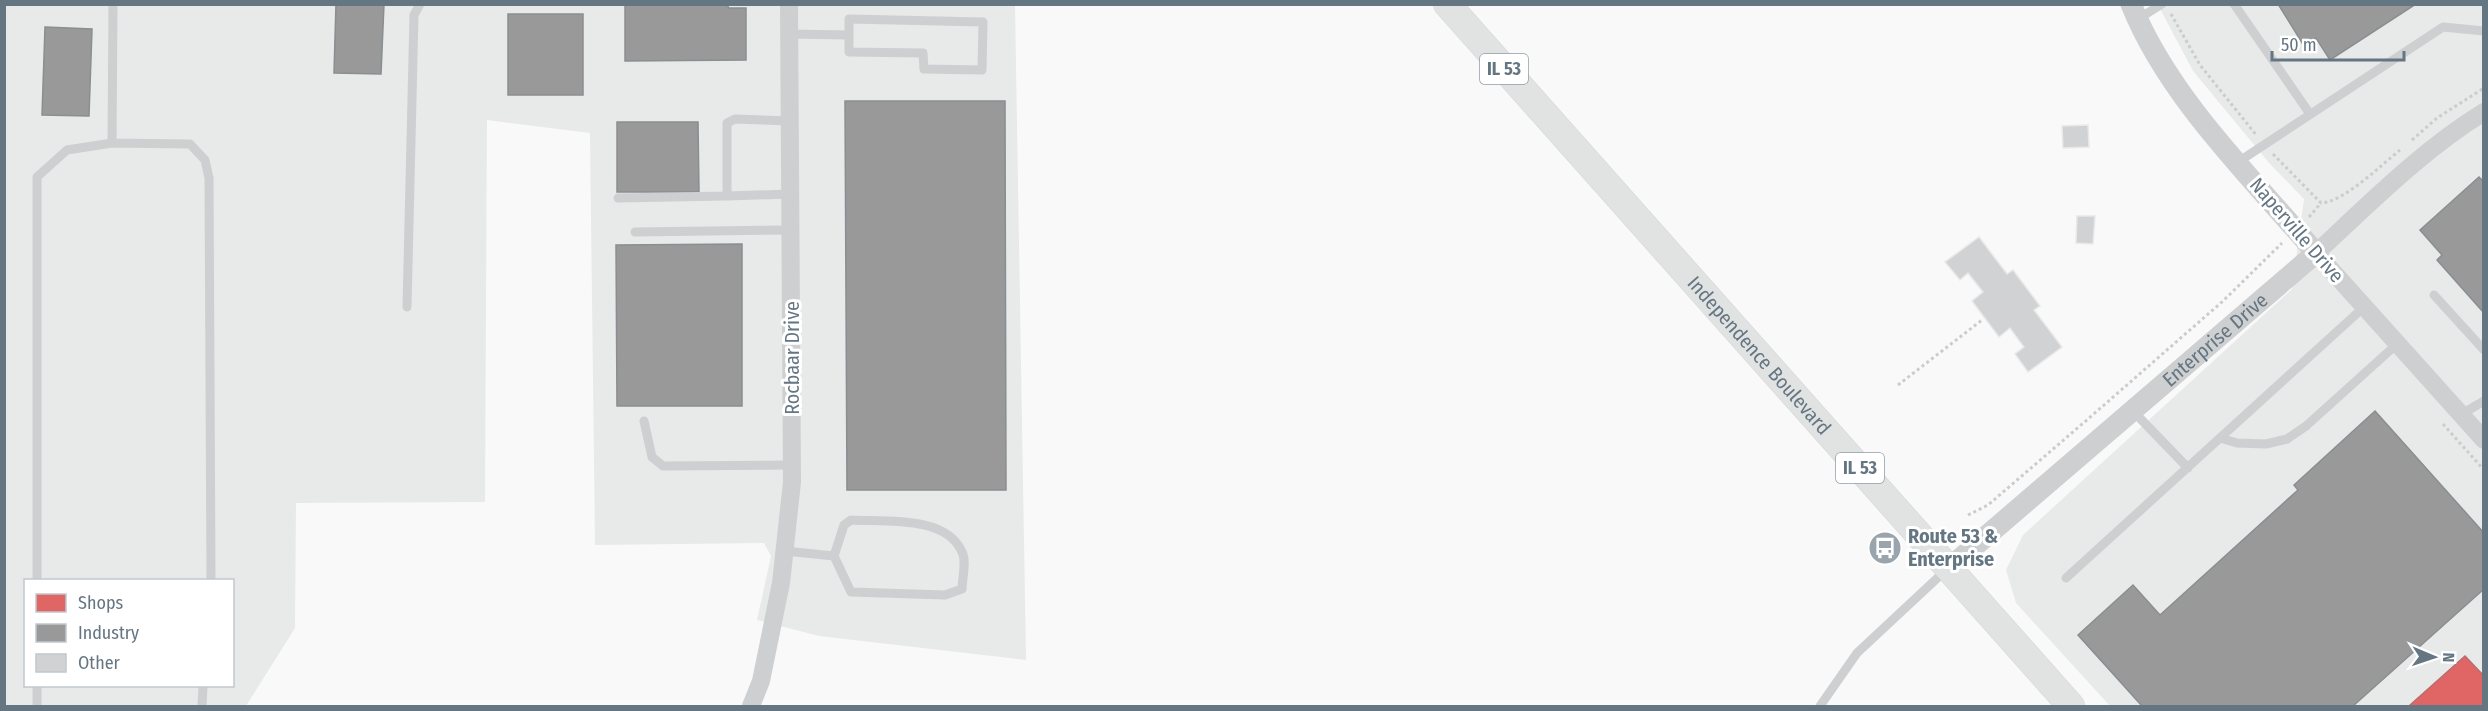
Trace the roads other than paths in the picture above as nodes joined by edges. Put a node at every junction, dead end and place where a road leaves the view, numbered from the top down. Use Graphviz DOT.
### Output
graph roads {
  1 [pos="113,4"];
  2 [pos="420,4"];
  3 [pos="789,4"];
  4 [pos="1447,4"];
  5 [pos="2162,4"];
  6 [pos="2234,4"];
  7 [pos="2134,12"];
  8 [pos="2484,31"];
  9 [pos="789,34"];
  10 [pos="849,34"];
  11 [pos="2484,112"];
  12 [pos="2310,114"];
  13 [pos="790,121"];
  14 [pos="112,143"];
  15 [pos="2238,162"];
  16 [pos="790,194"];
  17 [pos="727,196"];
  18 [pos="618,198"];
  19 [pos="791,230"];
  20 [pos="635,232"];
  21 [pos="2316,253"];
  22 [pos="2434,295"];
  23 [pos="407,307"];
  24 [pos="2364,308"];
  25 [pos="2397,344"];
  26 [pos="2484,350"];
  27 [pos="2484,401"];
  28 [pos="2132,410"];
  29 [pos="2460,415"];
  30 [pos="644,421"];
  31 [pos="2220,438"];
  32 [pos="2484,440"];
  33 [pos="792,465"];
  34 [pos="2188,468"];
  35 [pos="785,551"];
  36 [pos="834,555"];
  37 [pos="1948,569"];
  38 [pos="37,579"];
  39 [pos="211,579"];
  40 [pos="2066,579"];
  41 [pos="37,687"];
  42 [pos="204,687"];
  43 [pos="37,706"];
  44 [pos="202,706"];
  45 [pos="751,706"];
  46 [pos="1820,706"];
  47 [pos="2071,706"];
  1 -- 14 [label="lane"];
  2 -- 23 [label="lane"];
  3 -- 9 [label="street, Rocbaar Drive"];
  4 -- 37 [label="main road, Independence Boulevard / IL 53"];
  5 -- 7 [label="lane"];
  6 -- 12 [label="lane"];
  7 -- 15 [label="street, Naperville Drive"];
  8 -- 12 [label="lane"];
  9 -- 10 [label="lane"];
  9 -- 13 [label="street, Rocbaar Drive"];
  10 -- 10 [label="lane"];
  11 -- 21 [label="street, Enterprise Drive"];
  12 -- 15 [label="lane"];
  13 -- 16 [label="street, Rocbaar Drive"];
  13 -- 17 [label="lane"];
  14 -- 38 [label="lane"];
  14 -- 39 [label="lane"];
  15 -- 21 [label="street, Naperville Drive"];
  16 -- 17 [label="lane"];
  16 -- 19 [label="street, Rocbaar Drive"];
  17 -- 18 [label="lane"];
  19 -- 20 [label="lane"];
  19 -- 33 [label="street, Rocbaar Drive"];
  21 -- 24 [label="street, Naperville Drive"];
  21 -- 28 [label="street, Enterprise Drive"];
  22 -- 26 [label="lane"];
  24 -- 25 [label="street, Naperville Drive"];
  24 -- 31 [label="lane"];
  25 -- 29 [label="street, Naperville Drive"];
  25 -- 31 [label="lane"];
  27 -- 29 [label="lane"];
  28 -- 34 [label="lane"];
  28 -- 37 [label="street, Enterprise Drive"];
  29 -- 32 [label="street, Naperville Drive"];
  30 -- 33 [label="lane"];
  31 -- 34 [label="lane"];
  33 -- 35 [label="street, Rocbaar Drive"];
  34 -- 40 [label="lane"];
  35 -- 36 [label="lane"];
  35 -- 45 [label="street, Rocbaar Drive"];
  36 -- 36 [label="lane"];
  37 -- 46 [label="lane"];
  37 -- 47 [label="main road, Independence Boulevard / IL 53"];
  41 -- 43 [label="lane"];
  42 -- 44 [label="lane"];
}
